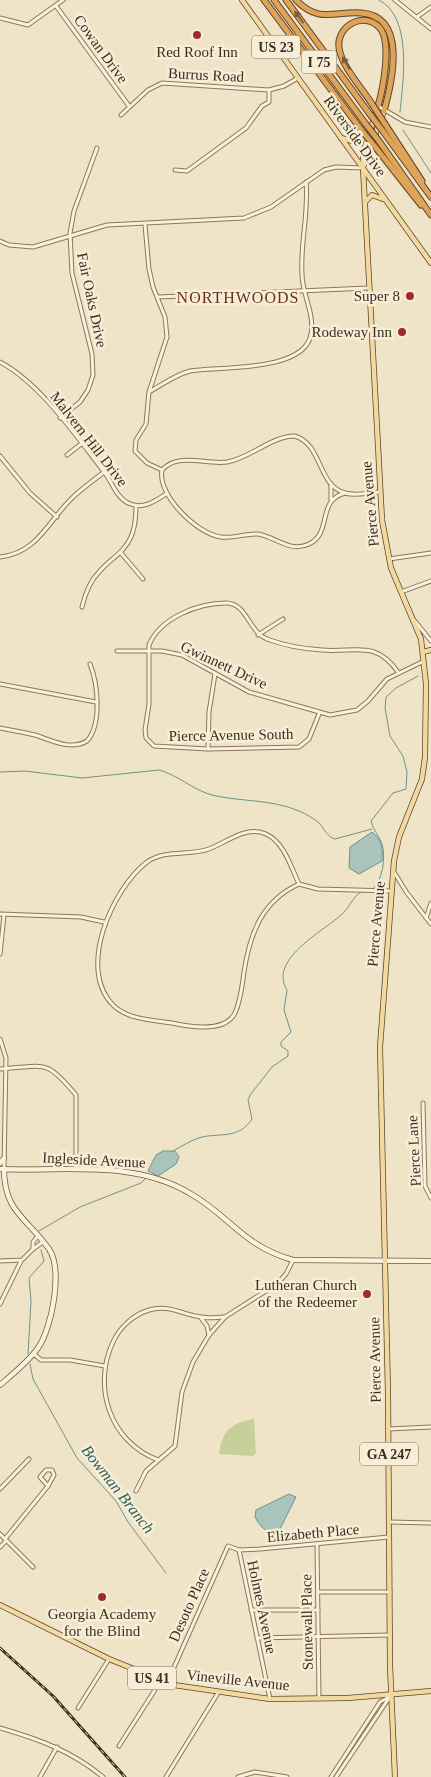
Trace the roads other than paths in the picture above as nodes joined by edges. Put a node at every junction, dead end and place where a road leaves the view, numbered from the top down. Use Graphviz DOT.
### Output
graph roads {
  1 [pos="63,0"];
  2 [pos="242,0"];
  3 [pos="264,0"];
  4 [pos="274,0"];
  5 [pos="286,0"];
  6 [pos="296,0"];
  7 [pos="395,0"];
  8 [pos="56,6"];
  9 [pos="431,7"];
  10 [pos="417,17"];
  11 [pos="0,18"];
  12 [pos="431,29"];
  13 [pos="298,78"];
  14 [pos="269,90"];
  15 [pos="375,105"];
  16 [pos="129,106"];
  17 [pos="384,111"];
  18 [pos="121,115"];
  19 [pos="431,127"];
  20 [pos="369,135"];
  21 [pos="341,138"];
  22 [pos="97,148"];
  23 [pos="363,168"];
  24 [pos="175,170"];
  25 [pos="306,182"];
  26 [pos="427,191"];
  27 [pos="431,197"];
  28 [pos="386,200"];
  29 [pos="365,203"];
  30 [pos="431,216"];
  31 [pos="145,224"];
  32 [pos="70,237"];
  33 [pos="0,241"];
  34 [pos="431,262"];
  35 [pos="368,288"];
  36 [pos="305,289"];
  37 [pos="158,297"];
  38 [pos="0,362"];
  39 [pos="150,392"];
  40 [pos="60,418"];
  41 [pos="81,444"];
  42 [pos="67,455"];
  43 [pos="0,456"];
  44 [pos="162,470"];
  45 [pos="104,472"];
  46 [pos="331,484"];
  47 [pos="381,492"];
  48 [pos="346,493"];
  49 [pos="166,494"];
  50 [pos="330,501"];
  51 [pos="136,506"];
  52 [pos="56,516"];
  53 [pos="121,553"];
  54 [pos="431,553"];
  55 [pos="0,557"];
  56 [pos="388,559"];
  57 [pos="143,579"];
  58 [pos="431,581"];
  59 [pos="400,592"];
  60 [pos="82,607"];
  61 [pos="283,619"];
  62 [pos="413,619"];
  63 [pos="258,635"];
  64 [pos="431,641"];
  65 [pos="149,650"];
  66 [pos="431,650"];
  67 [pos="117,652"];
  68 [pos="423,652"];
  69 [pos="424,661"];
  70 [pos="90,664"];
  71 [pos="398,672"];
  72 [pos="215,674"];
  73 [pos="0,684"];
  74 [pos="96,702"];
  75 [pos="319,714"];
  76 [pos="0,728"];
  77 [pos="208,749"];
  78 [pos="393,868"];
  79 [pos="299,884"];
  80 [pos="391,891"];
  81 [pos="431,902"];
  82 [pos="2,914"];
  83 [pos="426,918"];
  84 [pos="104,922"];
  85 [pos="431,924"];
  86 [pos="0,954"];
  87 [pos="0,1039"];
  88 [pos="0,1069"];
  89 [pos="6,1069"];
  90 [pos="423,1103"];
  91 [pos="4,1158"];
  92 [pos="0,1163"];
  93 [pos="2,1169"];
  94 [pos="76,1169"];
  95 [pos="431,1198"];
  96 [pos="38,1236"];
  97 [pos="43,1242"];
  98 [pos="33,1249"];
  99 [pos="22,1260"];
  100 [pos="293,1260"];
  101 [pos="0,1261"];
  102 [pos="431,1261"];
  103 [pos="385,1262"];
  104 [pos="0,1292"];
  105 [pos="5,1294"];
  106 [pos="0,1304"];
  107 [pos="201,1317"];
  108 [pos="225,1317"];
  109 [pos="209,1335"];
  110 [pos="34,1354"];
  111 [pos="104,1366"];
  112 [pos="0,1385"];
  113 [pos="431,1427"];
  114 [pos="388,1429"];
  115 [pos="29,1459"];
  116 [pos="158,1460"];
  117 [pos="48,1486"];
  118 [pos="0,1490"];
  119 [pos="136,1491"];
  120 [pos="390,1522"];
  121 [pos="431,1523"];
  122 [pos="0,1534"];
  123 [pos="389,1538"];
  124 [pos="5,1540"];
  125 [pos="317,1544"];
  126 [pos="0,1547"];
  127 [pos="239,1550"];
  128 [pos="33,1568"];
  129 [pos="318,1592"];
  130 [pos="390,1592"];
  131 [pos="0,1605"];
  132 [pos="251,1610"];
  133 [pos="318,1610"];
  134 [pos="390,1634"];
  135 [pos="318,1636"];
  136 [pos="257,1638"];
  137 [pos="109,1659"];
  138 [pos="160,1682"];
  139 [pos="167,1683"];
  140 [pos="431,1691"];
  141 [pos="218,1693"];
  142 [pos="391,1695"];
  143 [pos="270,1699"];
  144 [pos="319,1699"];
  145 [pos="78,1708"];
  146 [pos="0,1728"];
  147 [pos="119,1746"];
  148 [pos="57,1747"];
  149 [pos="40,1777"];
  150 [pos="103,1777"];
  151 [pos="166,1777"];
  152 [pos="238,1777"];
  153 [pos="287,1777"];
  154 [pos="331,1777"];
  155 [pos="336,1777"];
  156 [pos="395,1777"];
  1 -- 8 [label="street"];
  2 -- 13 [label="main road, Riverside Drive / US 23"];
  3 -- 30 [label="highway, bridge"];
  4 -- 30 [label="highway, I 75, bridge"];
  26 -- 5 [label="highway, I 75, one-way, bridge"];
  6 -- 17 [label="highway"];
  7 -- 10 [label="street"];
  8 -- 11 [label="street"];
  8 -- 16 [label="street, Cowan Drive"];
  9 -- 10 [label="street"];
  10 -- 12 [label="street"];
  13 -- 14 [label="street, Burrus Road"];
  13 -- 21 [label="main road, Riverside Drive / US 23"];
  14 -- 16 [label="street, Burrus Road"];
  14 -- 24 [label="street"];
  15 -- 15 [label="highway, one-way"];
  15 -- 17 [label="street"];
  15 -- 20 [label="main road, Pierce Avenue / GA 247"];
  15 -- 26 [label="highway, bridge"];
  16 -- 18 [label="street, Burrus Road"];
  17 -- 19 [label="street"];
  17 -- 23 [label="main road, Pierce Avenue / GA 247"];
  20 -- 21 [label="main road"];
  20 -- 23 [label="main road, Pierce Avenue / GA 247"];
  21 -- 23 [label="main road, Riverside Drive / US 23"];
  22 -- 32 [label="street, Fair Oaks Drive"];
  23 -- 25 [label="street"];
  23 -- 28 [label="main road, Riverside Drive / US 23"];
  23 -- 29 [label="main road, Pierce Avenue / GA 247"];
  25 -- 31 [label="street"];
  25 -- 36 [label="street"];
  26 -- 27 [label="highway, I 75"];
  28 -- 29 [label="main road"];
  28 -- 34 [label="main road, Riverside Drive / US 23"];
  29 -- 35 [label="main road, Pierce Avenue / GA 247"];
  31 -- 32 [label="street"];
  31 -- 37 [label="street"];
  32 -- 33 [label="street"];
  32 -- 40 [label="street, Fair Oaks Drive"];
  35 -- 36 [label="street"];
  35 -- 47 [label="main road, Pierce Avenue / GA 247"];
  36 -- 37 [label="street"];
  36 -- 39 [label="street"];
  37 -- 39 [label="street"];
  38 -- 40 [label="street, Malvern Hill Drive"];
  39 -- 44 [label="street"];
  40 -- 41 [label="street, Malvern Hill Drive"];
  41 -- 42 [label="street"];
  41 -- 45 [label="street, Malvern Hill Drive"];
  43 -- 52 [label="street"];
  44 -- 46 [label="street"];
  44 -- 49 [label="street"];
  45 -- 51 [label="street, Malvern Hill Drive"];
  45 -- 52 [label="street"];
  46 -- 48 [label="street"];
  46 -- 50 [label="street"];
  47 -- 48 [label="street"];
  47 -- 56 [label="main road, Pierce Avenue / GA 247"];
  48 -- 50 [label="street"];
  49 -- 50 [label="street"];
  49 -- 51 [label="street"];
  51 -- 53 [label="street"];
  52 -- 55 [label="street"];
  53 -- 57 [label="street"];
  53 -- 60 [label="street"];
  54 -- 56 [label="street"];
  56 -- 59 [label="main road, Pierce Avenue / GA 247"];
  58 -- 59 [label="street"];
  59 -- 62 [label="main road, Pierce Avenue / GA 247"];
  61 -- 63 [label="street"];
  62 -- 64 [label="street"];
  62 -- 68 [label="main road, Pierce Avenue / GA 247"];
  63 -- 65 [label="street"];
  63 -- 71 [label="street"];
  65 -- 67 [label="street, Gwinnett Drive"];
  65 -- 72 [label="street, Gwinnett Drive"];
  65 -- 77 [label="street, Pierce Avenue South"];
  66 -- 68 [label="main road"];
  68 -- 69 [label="main road, Pierce Avenue / GA 247"];
  69 -- 71 [label="street"];
  69 -- 78 [label="main road, Pierce Avenue / GA 247"];
  70 -- 74 [label="street"];
  71 -- 75 [label="street"];
  72 -- 75 [label="street, Gwinnett Drive"];
  72 -- 77 [label="street"];
  73 -- 74 [label="street"];
  74 -- 76 [label="street"];
  75 -- 77 [label="street, Pierce Avenue South"];
  78 -- 80 [label="main road, Pierce Avenue / GA 247"];
  78 -- 83 [label="street"];
  79 -- 80 [label="street"];
  79 -- 84 [label="street"];
  79 -- 84 [label="street"];
  80 -- 103 [label="main road, Pierce Avenue / GA 247"];
  81 -- 83 [label="street"];
  82 -- 84 [label="street"];
  82 -- 86 [label="street"];
  83 -- 85 [label="street"];
  87 -- 89 [label="street"];
  88 -- 89 [label="street"];
  89 -- 91 [label="street"];
  89 -- 94 [label="street"];
  90 -- 95 [label="street, Pierce Lane"];
  91 -- 92 [label="street"];
  91 -- 93 [label="street"];
  93 -- 94 [label="street, Ingleside Avenue"];
  93 -- 96 [label="street"];
  94 -- 100 [label="street, Ingleside Avenue"];
  96 -- 97 [label="street"];
  96 -- 98 [label="street"];
  97 -- 98 [label="street"];
  97 -- 110 [label="street"];
  98 -- 99 [label="street"];
  99 -- 101 [label="street"];
  99 -- 105 [label="street"];
  100 -- 103 [label="street, Ingleside Avenue"];
  100 -- 108 [label="street"];
  102 -- 103 [label="street, Ingleside Avenue"];
  103 -- 114 [label="main road, Pierce Avenue / GA 247"];
  104 -- 105 [label="street"];
  105 -- 106 [label="street"];
  107 -- 108 [label="street"];
  107 -- 109 [label="street"];
  107 -- 111 [label="street"];
  108 -- 109 [label="street"];
  109 -- 116 [label="street"];
  110 -- 111 [label="street"];
  110 -- 112 [label="street"];
  111 -- 116 [label="street"];
  113 -- 114 [label="street"];
  114 -- 120 [label="main road, Pierce Avenue / GA 247"];
  115 -- 118 [label="street"];
  116 -- 119 [label="street"];
  117 -- 117 [label="street"];
  117 -- 124 [label="street"];
  120 -- 121 [label="street"];
  120 -- 123 [label="main road, Pierce Avenue / GA 247"];
  122 -- 124 [label="street"];
  123 -- 125 [label="street, Elizabeth Place"];
  123 -- 130 [label="main road, Pierce Avenue / GA 247"];
  124 -- 126 [label="street"];
  124 -- 128 [label="street"];
  125 -- 127 [label="street, Elizabeth Place"];
  125 -- 129 [label="street, Stonewall Place"];
  127 -- 132 [label="street, Holmes Avenue"];
  127 -- 139 [label="street, Desoto Place"];
  129 -- 130 [label="street"];
  129 -- 133 [label="street, Stonewall Place"];
  130 -- 134 [label="main road, Pierce Avenue / GA 247"];
  131 -- 137 [label="main road, Vineville Avenue / US 41"];
  132 -- 133 [label="street"];
  132 -- 136 [label="street, Holmes Avenue"];
  133 -- 135 [label="street, Stonewall Place"];
  134 -- 135 [label="street"];
  134 -- 142 [label="main road, Pierce Avenue / GA 247"];
  135 -- 136 [label="street"];
  135 -- 144 [label="street, Stonewall Place"];
  136 -- 143 [label="street, Holmes Avenue"];
  137 -- 138 [label="main road, Vineville Avenue / US 41"];
  137 -- 145 [label="street"];
  138 -- 139 [label="main road, Vineville Avenue / US 41"];
  138 -- 147 [label="street"];
  139 -- 141 [label="main road, Vineville Avenue / US 41"];
  140 -- 142 [label="main road, Vineville Avenue"];
  141 -- 143 [label="main road, Vineville Avenue / US 41"];
  141 -- 151 [label="street"];
  142 -- 144 [label="main road, Vineville Avenue / US 41"];
  142 -- 154 [label="street"];
  142 -- 155 [label="street"];
  142 -- 156 [label="main road, Pierce Avenue"];
  143 -- 144 [label="main road, Vineville Avenue / US 41"];
  146 -- 148 [label="street"];
  148 -- 149 [label="street"];
  148 -- 150 [label="street"];
  152 -- 153 [label="street"];
}
